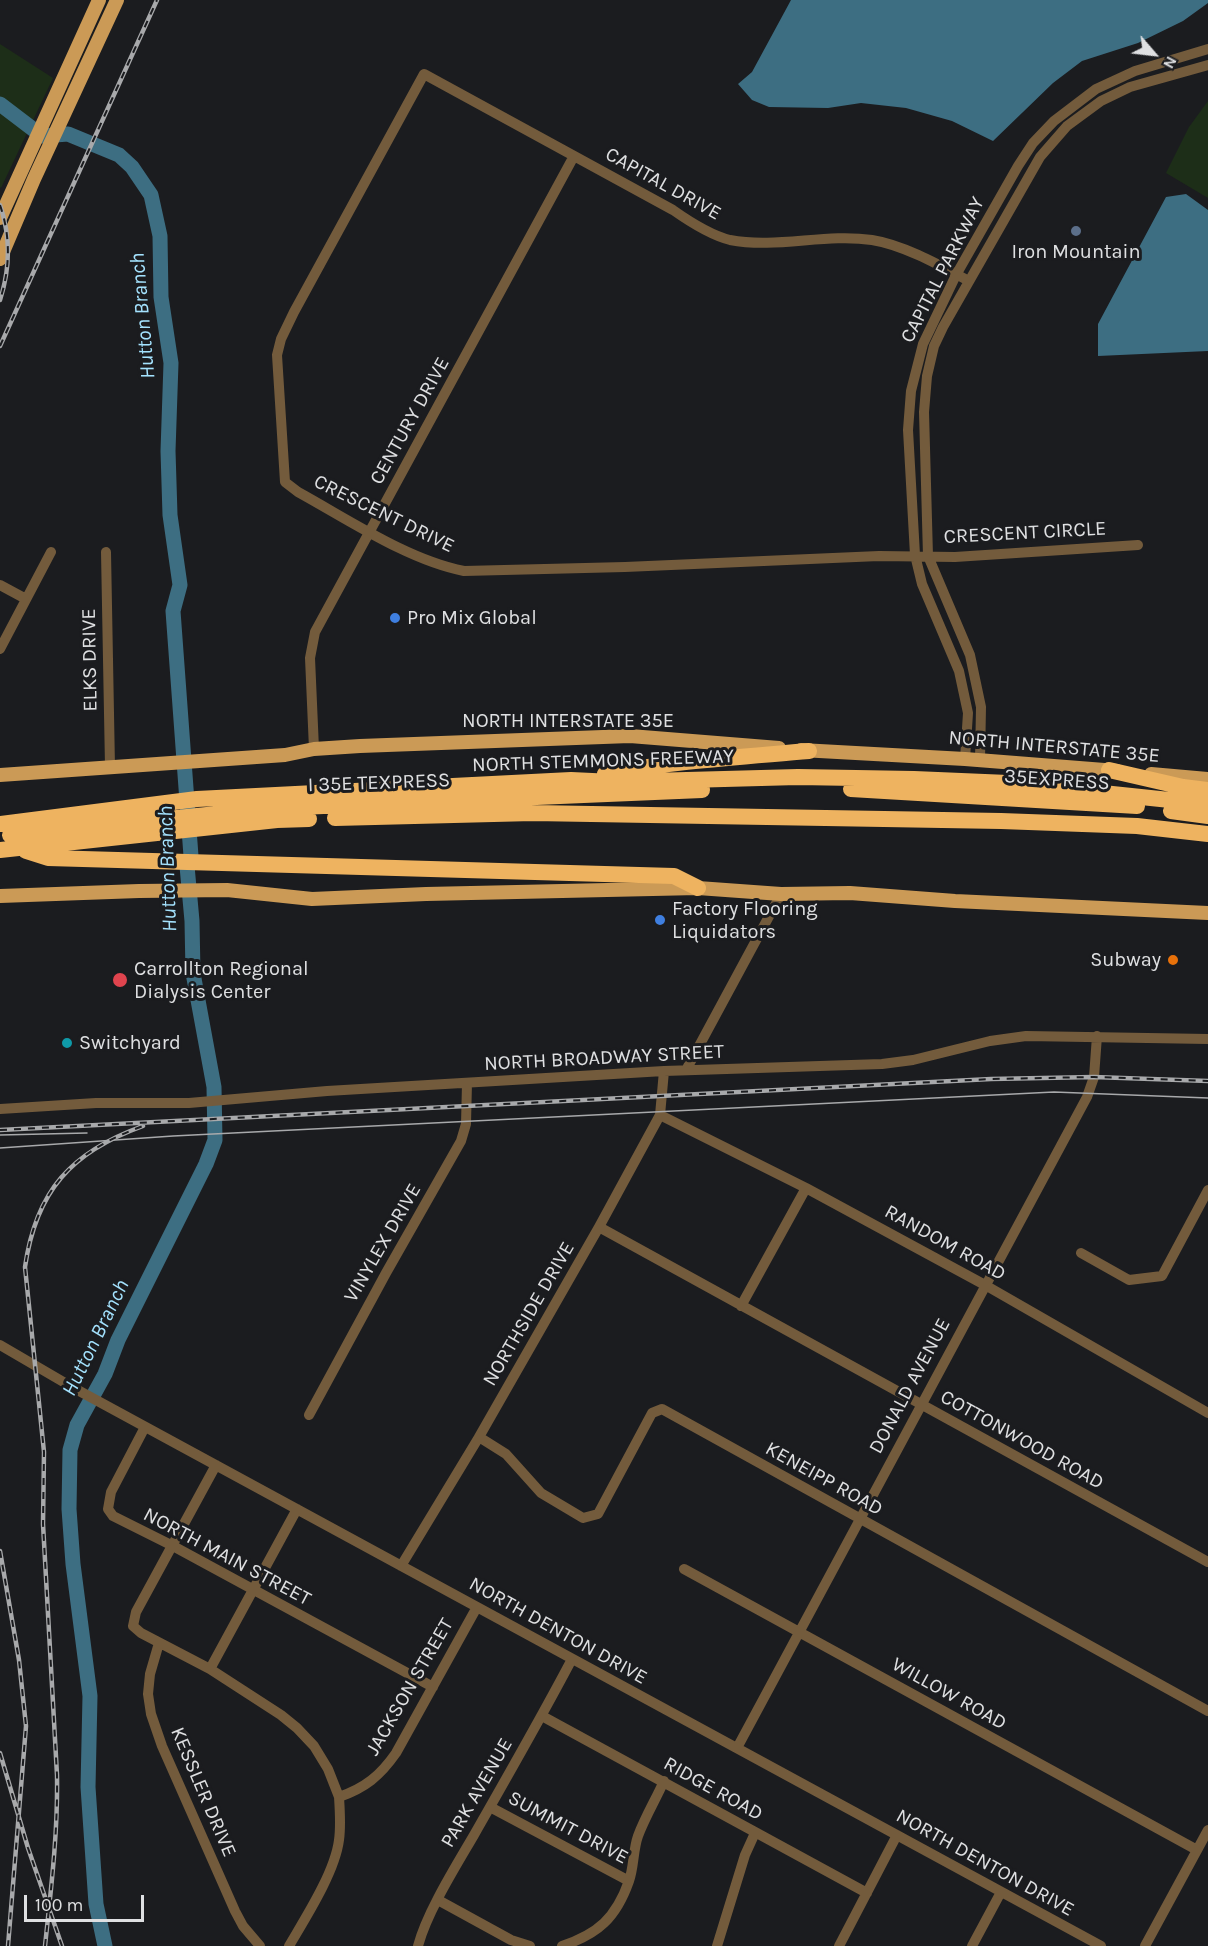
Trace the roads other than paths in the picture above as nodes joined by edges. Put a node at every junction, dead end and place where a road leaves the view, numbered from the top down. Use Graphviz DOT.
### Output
graph roads {
  1 [pos="99,0"];
  2 [pos="117,0"];
  3 [pos="1208,49"];
  4 [pos="1208,64"];
  5 [pos="424,74"];
  6 [pos="574,156"];
  7 [pos="0,218"];
  8 [pos="1,251"];
  9 [pos="956,275"];
  10 [pos="969,281"];
  11 [pos="370,532"];
  12 [pos="1138,545"];
  13 [pos="51,552"];
  14 [pos="106,552"];
  15 [pos="915,555"];
  16 [pos="928,556"];
  17 [pos="0,585"];
  18 [pos="26,599"];
  19 [pos="0,648"];
  20 [pos="314,749"];
  21 [pos="809,751"];
  22 [pos="965,759"];
  23 [pos="980,760"];
  24 [pos="110,767"];
  25 [pos="1109,770"];
  26 [pos="0,776"];
  27 [pos="1208,779"];
  28 [pos="571,780"];
  29 [pos="1208,790"];
  30 [pos="904,792"];
  31 [pos="1208,804"];
  32 [pos="277,808"];
  33 [pos="1208,816"];
  34 [pos="0,824"];
  35 [pos="1208,834"];
  36 [pos="0,836"];
  37 [pos="20,849"];
  38 [pos="0,850"];
  39 [pos="698,888"];
  40 [pos="781,894"];
  41 [pos="0,896"];
  42 [pos="1208,913"];
  43 [pos="1097,1036"];
  44 [pos="1208,1039"];
  45 [pos="686,1070"];
  46 [pos="664,1071"];
  47 [pos="467,1083"];
  48 [pos="0,1109"];
  49 [pos="660,1115"];
  50 [pos="806,1188"];
  51 [pos="1208,1190"];
  52 [pos="599,1227"];
  53 [pos="1082,1253"];
  54 [pos="985,1285"];
  55 [pos="741,1306"];
  56 [pos="0,1345"];
  57 [pos="921,1405"];
  58 [pos="1208,1413"];
  59 [pos="309,1415"];
  60 [pos="146,1427"];
  61 [pos="479,1437"];
  62 [pos="216,1465"];
  63 [pos="297,1509"];
  64 [pos="859,1520"];
  65 [pos="173,1546"];
  66 [pos="1208,1562"];
  67 [pos="401,1566"];
  68 [pos="684,1569"];
  69 [pos="252,1590"];
  70 [pos="477,1607"];
  71 [pos="799,1632"];
  72 [pos="159,1643"];
  73 [pos="572,1659"];
  74 [pos="210,1669"];
  75 [pos="433,1687"];
  76 [pos="1208,1712"];
  77 [pos="542,1716"];
  78 [pos="737,1748"];
  79 [pos="664,1781"];
  80 [pos="339,1797"];
  81 [pos="490,1807"];
  82 [pos="1208,1830"];
  83 [pos="756,1833"];
  84 [pos="897,1835"];
  85 [pos="1197,1851"];
  86 [pos="629,1881"];
  87 [pos="1001,1892"];
  88 [pos="867,1893"];
  89 [pos="438,1900"];
  90 [pos="260,1946"];
  91 [pos="289,1946"];
  92 [pos="418,1946"];
  93 [pos="530,1946"];
  94 [pos="562,1946"];
  95 [pos="717,1946"];
  96 [pos="839,1946"];
  97 [pos="972,1946"];
  98 [pos="1101,1946"];
  99 [pos="1145,1946"];
  1 -- 7 [label="main road"];
  2 -- 8 [label="main road"];
  3 -- 9 [label="street, CAPITAL PARKWAY"];
  4 -- 10 [label="street, CAPITAL PARKWAY"];
  5 -- 6 [label="street, CAPITAL DRIVE"];
  5 -- 11 [label="street, CRESCENT DRIVE"];
  6 -- 9 [label="street, CAPITAL DRIVE"];
  6 -- 11 [label="street, CENTURY DRIVE"];
  9 -- 10 [label="street, CAPITAL DRIVE"];
  9 -- 15 [label="street, CAPITAL PARKWAY"];
  10 -- 16 [label="street, CAPITAL PARKWAY"];
  11 -- 15 [label="street, CRESCENT DRIVE"];
  11 -- 20 [label="street, CENTURY DRIVE"];
  12 -- 16 [label="street, CRESCENT CIRCLE"];
  13 -- 18 [label="street"];
  14 -- 24 [label="street, ELKS DRIVE"];
  15 -- 16 [label="street, CRESCENT CIRCLE"];
  15 -- 22 [label="street, CAPITAL PARKWAY"];
  16 -- 23 [label="street, CAPITAL PARKWAY"];
  17 -- 18 [label="street"];
  18 -- 19 [label="street"];
  20 -- 21 [label="main road, NORTH INTERSTATE 35E"];
  20 -- 24 [label="main road, NORTH INTERSTATE 35E"];
  21 -- 22 [label="main road, NORTH INTERSTATE 35E"];
  21 -- 28 [label="highway"];
  22 -- 23 [label="main road, NORTH INTERSTATE 35E"];
  23 -- 25 [label="main road, NORTH INTERSTATE 35E"];
  24 -- 26 [label="main road, NORTH INTERSTATE 35E"];
  25 -- 27 [label="main road, NORTH INTERSTATE 35E"];
  25 -- 29 [label="highway"];
  28 -- 31 [label="highway, NORTH STEMMONS FREEWAY"];
  28 -- 32 [label="highway, NORTH STEMMONS FREEWAY"];
  30 -- 32 [label="highway, I 35E TEXPRESS"];
  30 -- 33 [label="highway, 35EXPRESS"];
  32 -- 34 [label="highway, NORTH STEMMONS FREEWAY"];
  32 -- 35 [label="highway, NORTH STEMMONS FREEWAY"];
  32 -- 36 [label="highway, I 35E TEXPRESS"];
  32 -- 37 [label="highway, NORTH STEMMONS FREEWAY"];
  37 -- 38 [label="highway, NORTH STEMMONS FREEWAY"];
  37 -- 39 [label="highway"];
  39 -- 40 [label="main road"];
  39 -- 41 [label="main road"];
  40 -- 42 [label="main road"];
  40 -- 45 [label="street"];
  43 -- 44 [label="street, NORTH BROADWAY STREET"];
  43 -- 45 [label="street, NORTH BROADWAY STREET"];
  43 -- 54 [label="street, DONALD AVENUE"];
  45 -- 46 [label="street, NORTH BROADWAY STREET"];
  46 -- 47 [label="street, NORTH BROADWAY STREET"];
  46 -- 49 [label="street, NORTHSIDE DRIVE"];
  47 -- 48 [label="street, NORTH BROADWAY STREET"];
  47 -- 59 [label="street, VINYLEX DRIVE"];
  49 -- 50 [label="street, RANDOM ROAD"];
  49 -- 52 [label="street, NORTHSIDE DRIVE"];
  50 -- 54 [label="street, RANDOM ROAD"];
  50 -- 55 [label="street"];
  51 -- 53 [label="street"];
  52 -- 55 [label="street, COTTONWOOD ROAD"];
  52 -- 61 [label="street, NORTHSIDE DRIVE"];
  54 -- 57 [label="street, DONALD AVENUE"];
  54 -- 58 [label="street, RANDOM ROAD"];
  55 -- 57 [label="street, COTTONWOOD ROAD"];
  56 -- 60 [label="street, NORTH DENTON DRIVE"];
  57 -- 64 [label="street, DONALD AVENUE"];
  57 -- 66 [label="street, COTTONWOOD ROAD"];
  60 -- 62 [label="street, NORTH DENTON DRIVE"];
  60 -- 65 [label="street, NORTH MAIN STREET"];
  61 -- 64 [label="street, KENEIPP ROAD"];
  61 -- 67 [label="street, NORTHSIDE DRIVE"];
  62 -- 63 [label="street, NORTH DENTON DRIVE"];
  62 -- 65 [label="street"];
  63 -- 67 [label="street, NORTH DENTON DRIVE"];
  63 -- 69 [label="street"];
  64 -- 71 [label="street, DONALD AVENUE"];
  64 -- 76 [label="street, KENEIPP ROAD"];
  65 -- 69 [label="street, NORTH MAIN STREET"];
  65 -- 72 [label="street"];
  67 -- 70 [label="street, NORTH DENTON DRIVE"];
  68 -- 71 [label="street, WILLOW ROAD"];
  69 -- 74 [label="street"];
  69 -- 75 [label="street, NORTH MAIN STREET"];
  70 -- 73 [label="street, NORTH DENTON DRIVE"];
  70 -- 75 [label="street, JACKSON STREET"];
  71 -- 78 [label="street, DONALD AVENUE"];
  71 -- 85 [label="street, WILLOW ROAD"];
  72 -- 74 [label="street"];
  72 -- 90 [label="street, KESSLER DRIVE"];
  73 -- 77 [label="street, PARK AVENUE"];
  73 -- 78 [label="street, NORTH DENTON DRIVE"];
  74 -- 80 [label="street"];
  75 -- 80 [label="street, JACKSON STREET"];
  77 -- 79 [label="street, RIDGE ROAD"];
  77 -- 81 [label="street, PARK AVENUE"];
  78 -- 84 [label="street, NORTH DENTON DRIVE"];
  79 -- 83 [label="street, RIDGE ROAD"];
  79 -- 86 [label="street"];
  80 -- 91 [label="street"];
  81 -- 86 [label="street, SUMMIT DRIVE"];
  81 -- 89 [label="street, PARK AVENUE"];
  82 -- 85 [label="street"];
  83 -- 88 [label="street, RIDGE ROAD"];
  83 -- 95 [label="street"];
  84 -- 87 [label="street, NORTH DENTON DRIVE"];
  84 -- 88 [label="street"];
  85 -- 99 [label="street"];
  86 -- 94 [label="street"];
  87 -- 97 [label="street"];
  87 -- 98 [label="street, NORTH DENTON DRIVE"];
  88 -- 96 [label="street"];
  89 -- 92 [label="street, PARK AVENUE"];
  89 -- 93 [label="street"];
}
